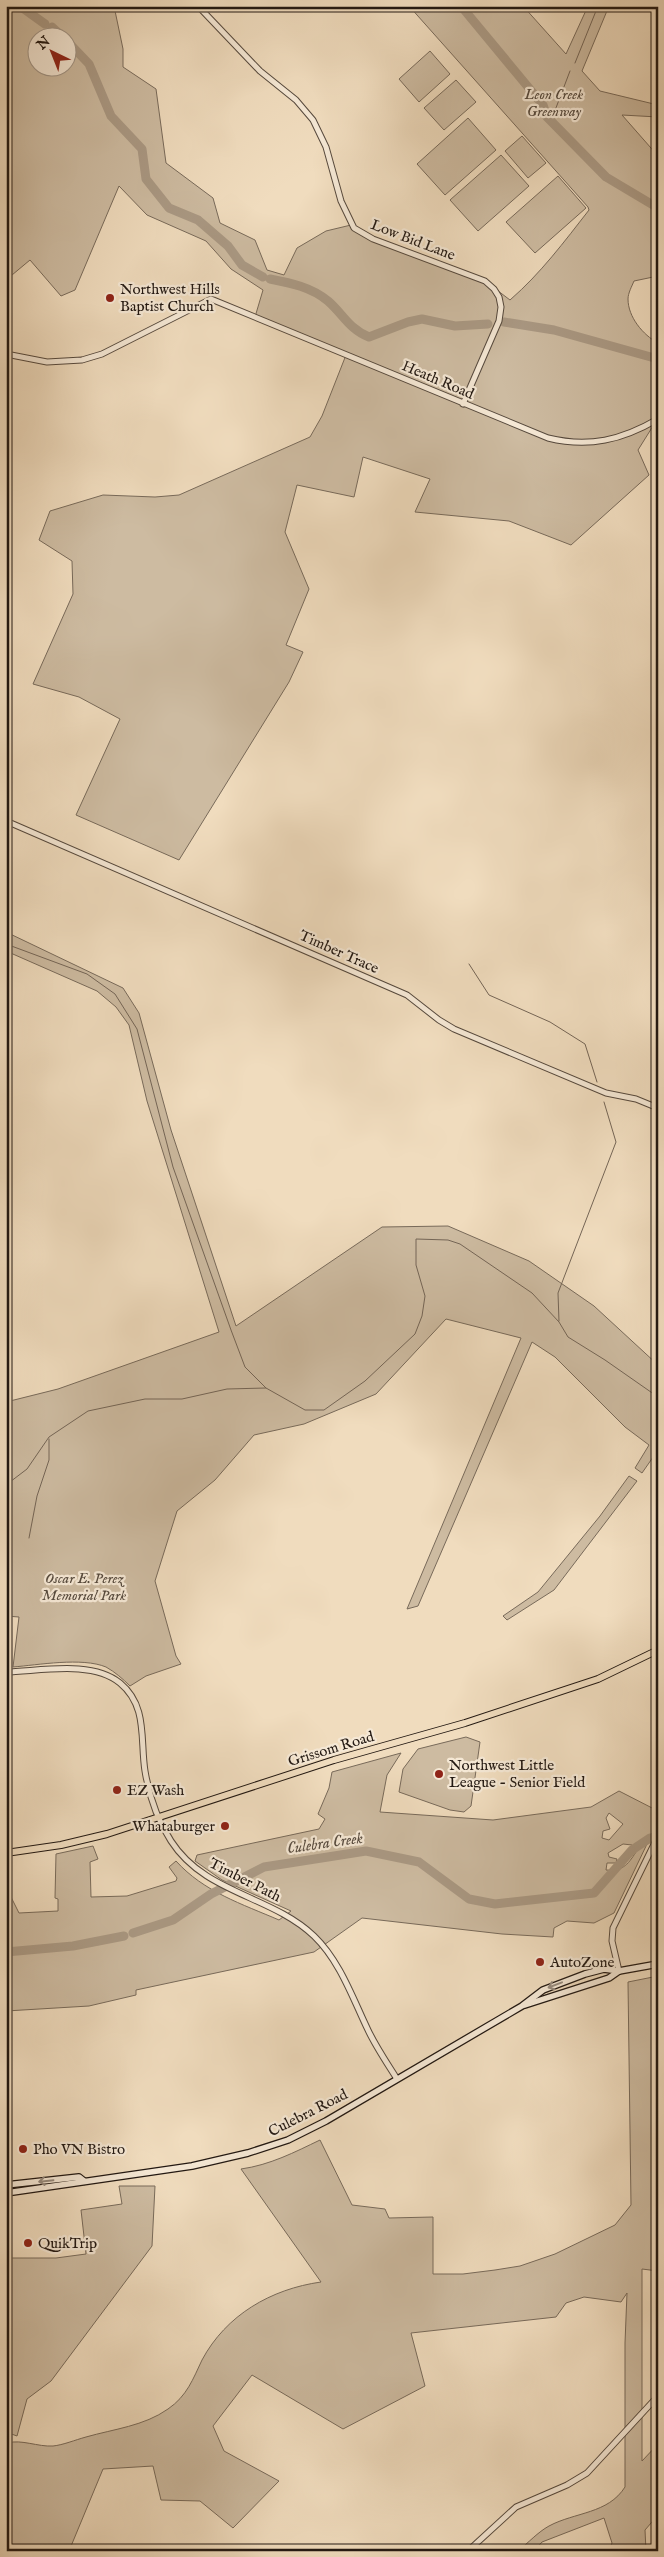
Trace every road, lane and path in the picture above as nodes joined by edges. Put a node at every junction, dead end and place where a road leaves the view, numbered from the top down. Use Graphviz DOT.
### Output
graph roads {
  1 [pos="198,6"];
  2 [pos="6,354"];
  3 [pos="463,404"];
  4 [pos="658,419"];
  5 [pos="6,821"];
  6 [pos="658,1108"];
  7 [pos="658,1650"];
  8 [pos="6,1672"];
  9 [pos="158,1818"];
  10 [pos="658,1836"];
  11 [pos="6,1853"];
  12 [pos="658,1964"];
  13 [pos="619,1971"];
  14 [pos="522,2006"];
  15 [pos="397,2079"];
  16 [pos="84,2180"];
  17 [pos="6,2185"];
  18 [pos="6,2193"];
  19 [pos="658,2396"];
  20 [pos="335,2551"];
  21 [pos="361,2551"];
  22 [pos="468,2551"];
  1 -- 3 [label="street, Low Bid Lane"];
  2 -- 3 [label="street, Heath Road"];
  3 -- 4 [label="street, Heath Road"];
  5 -- 6 [label="street, Timber Trace"];
  7 -- 9 [label="main road, Grissom Road"];
  8 -- 9 [label="street, Timber Path"];
  9 -- 11 [label="main road, Grissom Road"];
  9 -- 15 [label="street, Timber Path"];
  10 -- 13 [label="street"];
  12 -- 13 [label="main road, Culebra Road"];
  13 -- 14 [label="main road, Culebra Road"];
  13 -- 14 [label="main road, Culebra Road, one-way"];
  14 -- 15 [label="main road, Culebra Road"];
  15 -- 16 [label="main road, Culebra Road"];
  16 -- 17 [label="main road, Culebra Road, one-way"];
  16 -- 18 [label="main road, Culebra Road"];
  19 -- 22 [label="street"];
  20 -- 21 [label="street"];
}
